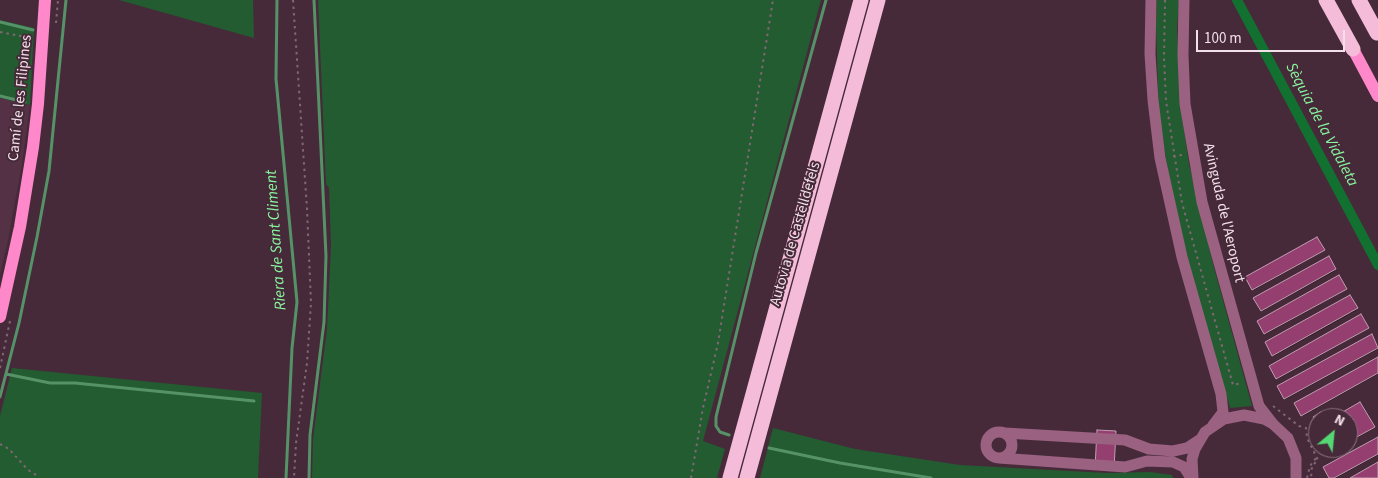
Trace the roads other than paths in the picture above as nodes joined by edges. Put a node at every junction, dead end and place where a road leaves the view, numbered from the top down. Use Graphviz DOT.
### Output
graph roads {
  1 [pos="46,0"];
  2 [pos="860,0"];
  3 [pos="878,0"];
  4 [pos="884,0"];
  5 [pos="1151,0"];
  6 [pos="1184,0"];
  7 [pos="1326,0"];
  8 [pos="1359,0"];
  9 [pos="1377,34"];
  10 [pos="869,36"];
  11 [pos="1353,49"];
  12 [pos="1378,96"];
  13 [pos="0,317"];
  14 [pos="1273,424"];
  15 [pos="1213,425"];
  16 [pos="1005,433"];
  17 [pos="1199,440"];
  18 [pos="999,458"];
  19 [pos="730,478"];
  20 [pos="747,478"];
  21 [pos="1192,478"];
  22 [pos="1296,478"];
  1 -- 13 [label="main road, Camí de les Filipines"];
  2 -- 19 [label="highway, Autovia de Castelldefels"];
  3 -- 10 [label="highway, Autovia de Castelldefels"];
  4 -- 10 [label="highway"];
  5 -- 15 [label="street"];
  6 -- 14 [label="street, Avinguda de l'Aeroport"];
  7 -- 11 [label="highway"];
  8 -- 9 [label="highway"];
  10 -- 20 [label="highway, Autovia de Castelldefels"];
  11 -- 12 [label="main road"];
  14 -- 15 [label="street"];
  14 -- 22 [label="street, Avinguda de l'Aeroport"];
  15 -- 17 [label="street"];
  16 -- 17 [label="street"];
  16 -- 18 [label="street"];
  16 -- 18 [label="street"];
  17 -- 21 [label="street"];
  18 -- 21 [label="street"];
}
